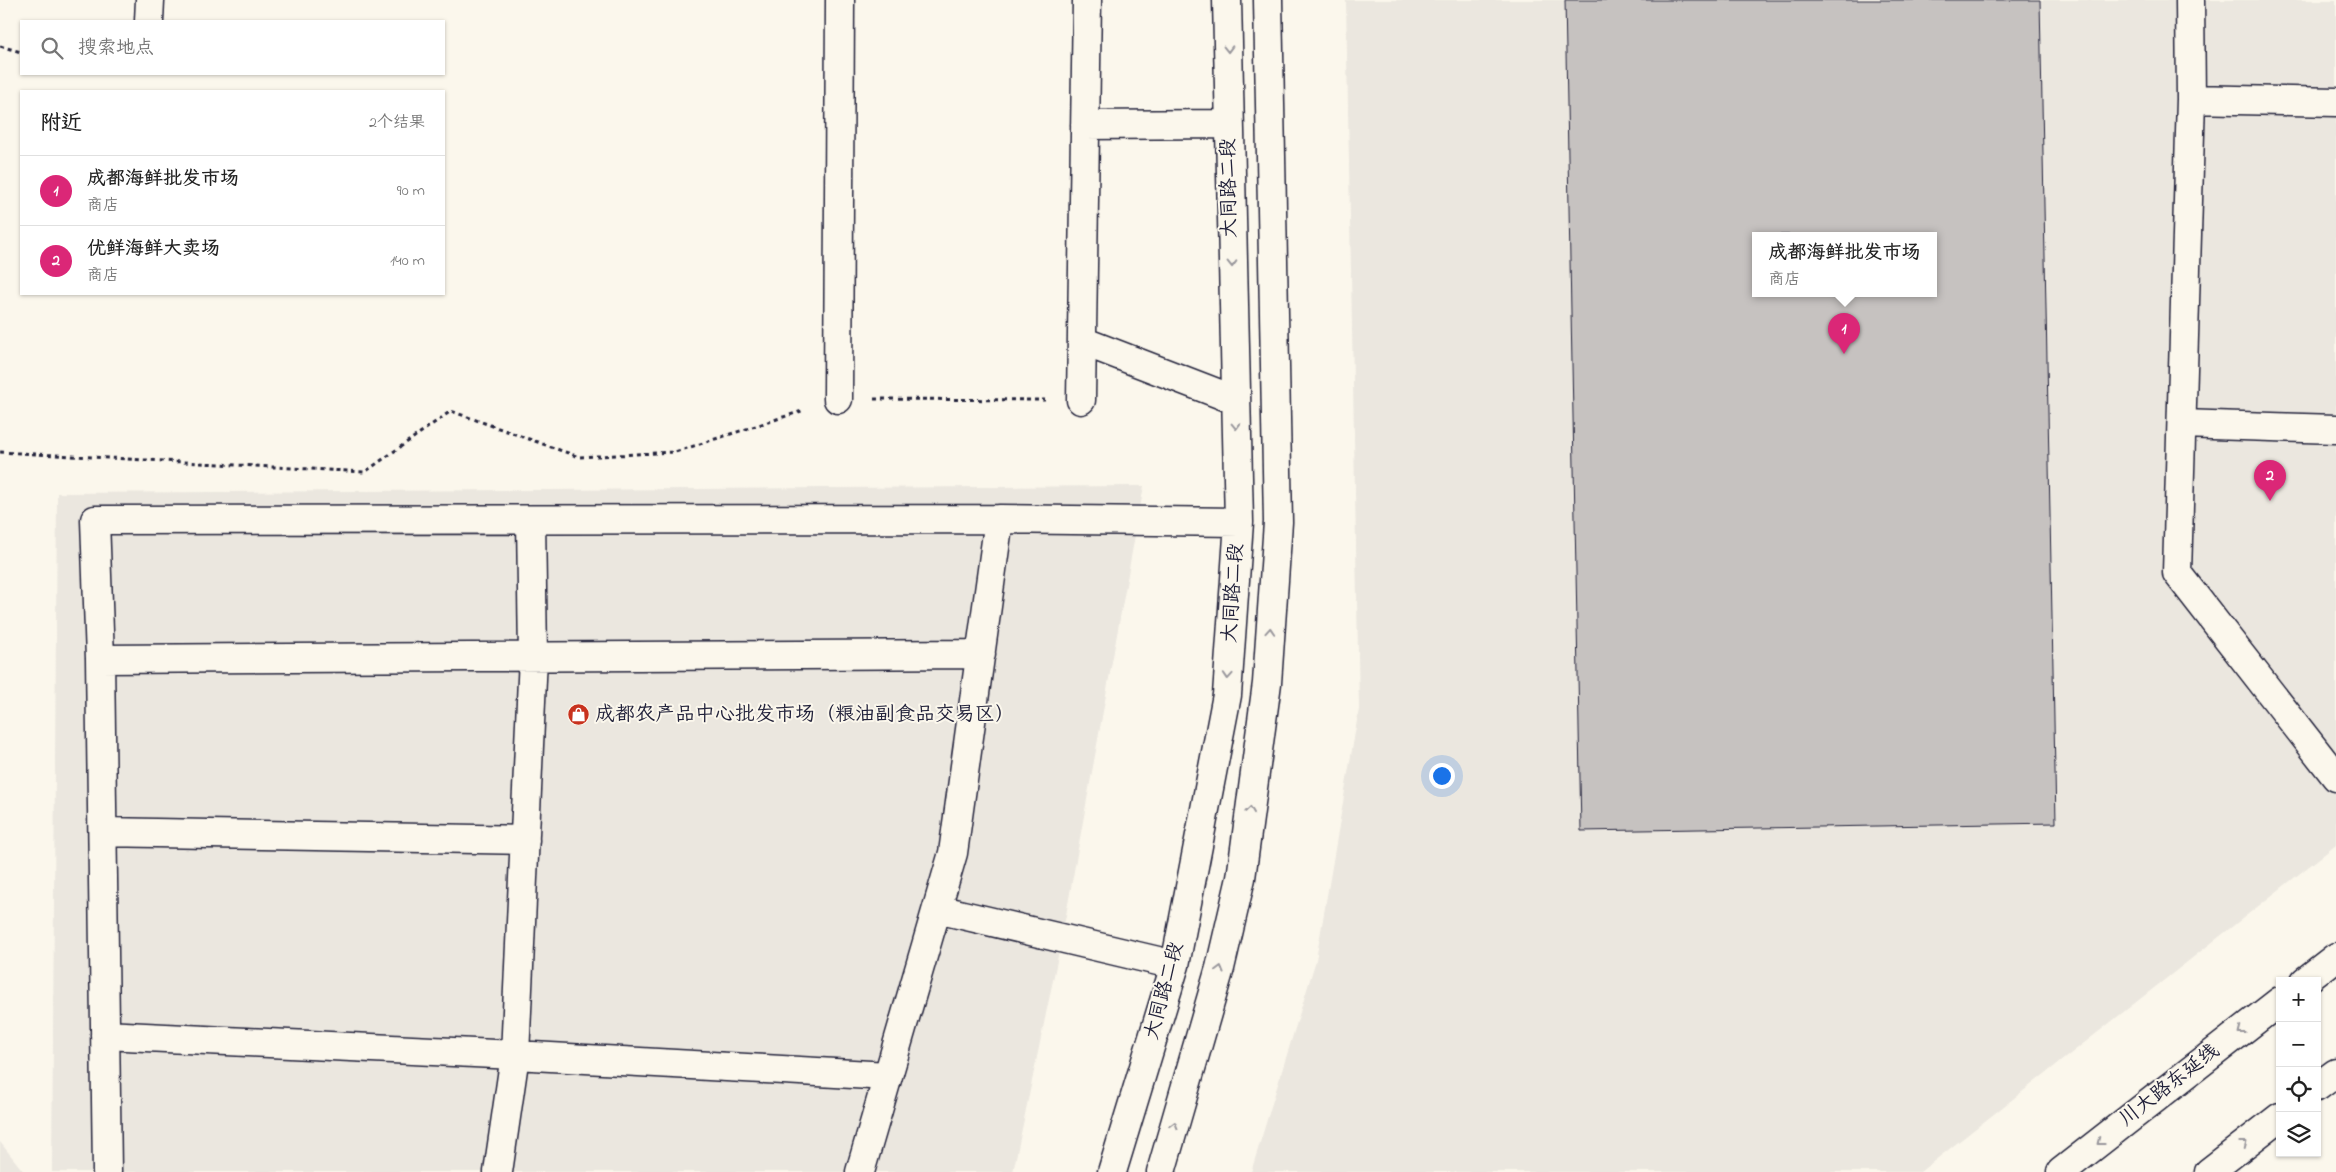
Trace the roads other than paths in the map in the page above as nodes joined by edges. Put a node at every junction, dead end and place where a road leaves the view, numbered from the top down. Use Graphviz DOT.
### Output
graph roads {
  1 [pos="150,0"];
  2 [pos="840,0"];
  3 [pos="1087,0"];
  4 [pos="1227,0"];
  5 [pos="1268,0"];
  6 [pos="2190,0"];
  7 [pos="149,20"];
  8 [pos="2191,99"];
  9 [pos="2336,102"];
  10 [pos="1229,124"];
  11 [pos="1085,125"];
  12 [pos="1082,341"];
  13 [pos="838,399"];
  14 [pos="1081,400"];
  15 [pos="1235,400"];
  16 [pos="2182,424"];
  17 [pos="2336,429"];
  18 [pos="999,519"];
  19 [pos="531,520"];
  20 [pos="1239,522"];
  21 [pos="981,654"];
  22 [pos="534,657"];
  23 [pos="100,659"];
  24 [pos="2335,775"];
  25 [pos="103,832"];
  26 [pos="525,840"];
  27 [pos="937,910"];
  28 [pos="2336,957"];
  29 [pos="1175,965"];
  30 [pos="2310,977"];
  31 [pos="2276,1004"];
  32 [pos="105,1035"];
  33 [pos="515,1055"];
  34 [pos="2336,1073"];
  35 [pos="888,1076"];
  36 [pos="2321,1085"];
  37 [pos="2276,1120"];
  38 [pos="107,1172"];
  39 [pos="498,1172"];
  40 [pos="860,1172"];
  41 [pos="1112,1172"];
  42 [pos="1161,1172"];
  43 [pos="2061,1172"];
  44 [pos="2209,1172"];
  1 -- 7 [label="street"];
  2 -- 13 [label="street"];
  3 -- 11 [label="street"];
  4 -- 10 [label="street, 大同路二段, one-way"];
  42 -- 5 [label="street, 大同路二段, one-way"];
  6 -- 8 [label="street"];
  8 -- 9 [label="street"];
  8 -- 16 [label="street"];
  10 -- 11 [label="street"];
  10 -- 15 [label="street, 大同路二段, one-way"];
  11 -- 12 [label="street"];
  12 -- 14 [label="street"];
  12 -- 15 [label="street"];
  15 -- 20 [label="street, 大同路二段, one-way"];
  16 -- 17 [label="street"];
  16 -- 24 [label="street"];
  18 -- 19 [label="street"];
  18 -- 20 [label="street"];
  18 -- 21 [label="street"];
  19 -- 22 [label="street"];
  19 -- 23 [label="street"];
  20 -- 29 [label="street, 大同路二段, one-way"];
  21 -- 22 [label="street"];
  21 -- 27 [label="street"];
  22 -- 23 [label="street"];
  22 -- 26 [label="street"];
  23 -- 25 [label="street"];
  25 -- 26 [label="street"];
  25 -- 32 [label="street"];
  26 -- 33 [label="street"];
  27 -- 29 [label="street"];
  27 -- 35 [label="street"];
  28 -- 30 [label="street"];
  29 -- 41 [label="street, 大同路二段"];
  31 -- 43 [label="street, 川大路东延线, one-way"];
  32 -- 33 [label="street"];
  32 -- 38 [label="street"];
  33 -- 35 [label="street"];
  33 -- 39 [label="street"];
  34 -- 36 [label="street"];
  35 -- 40 [label="street"];
  44 -- 37 [label="street, one-way"];
}
